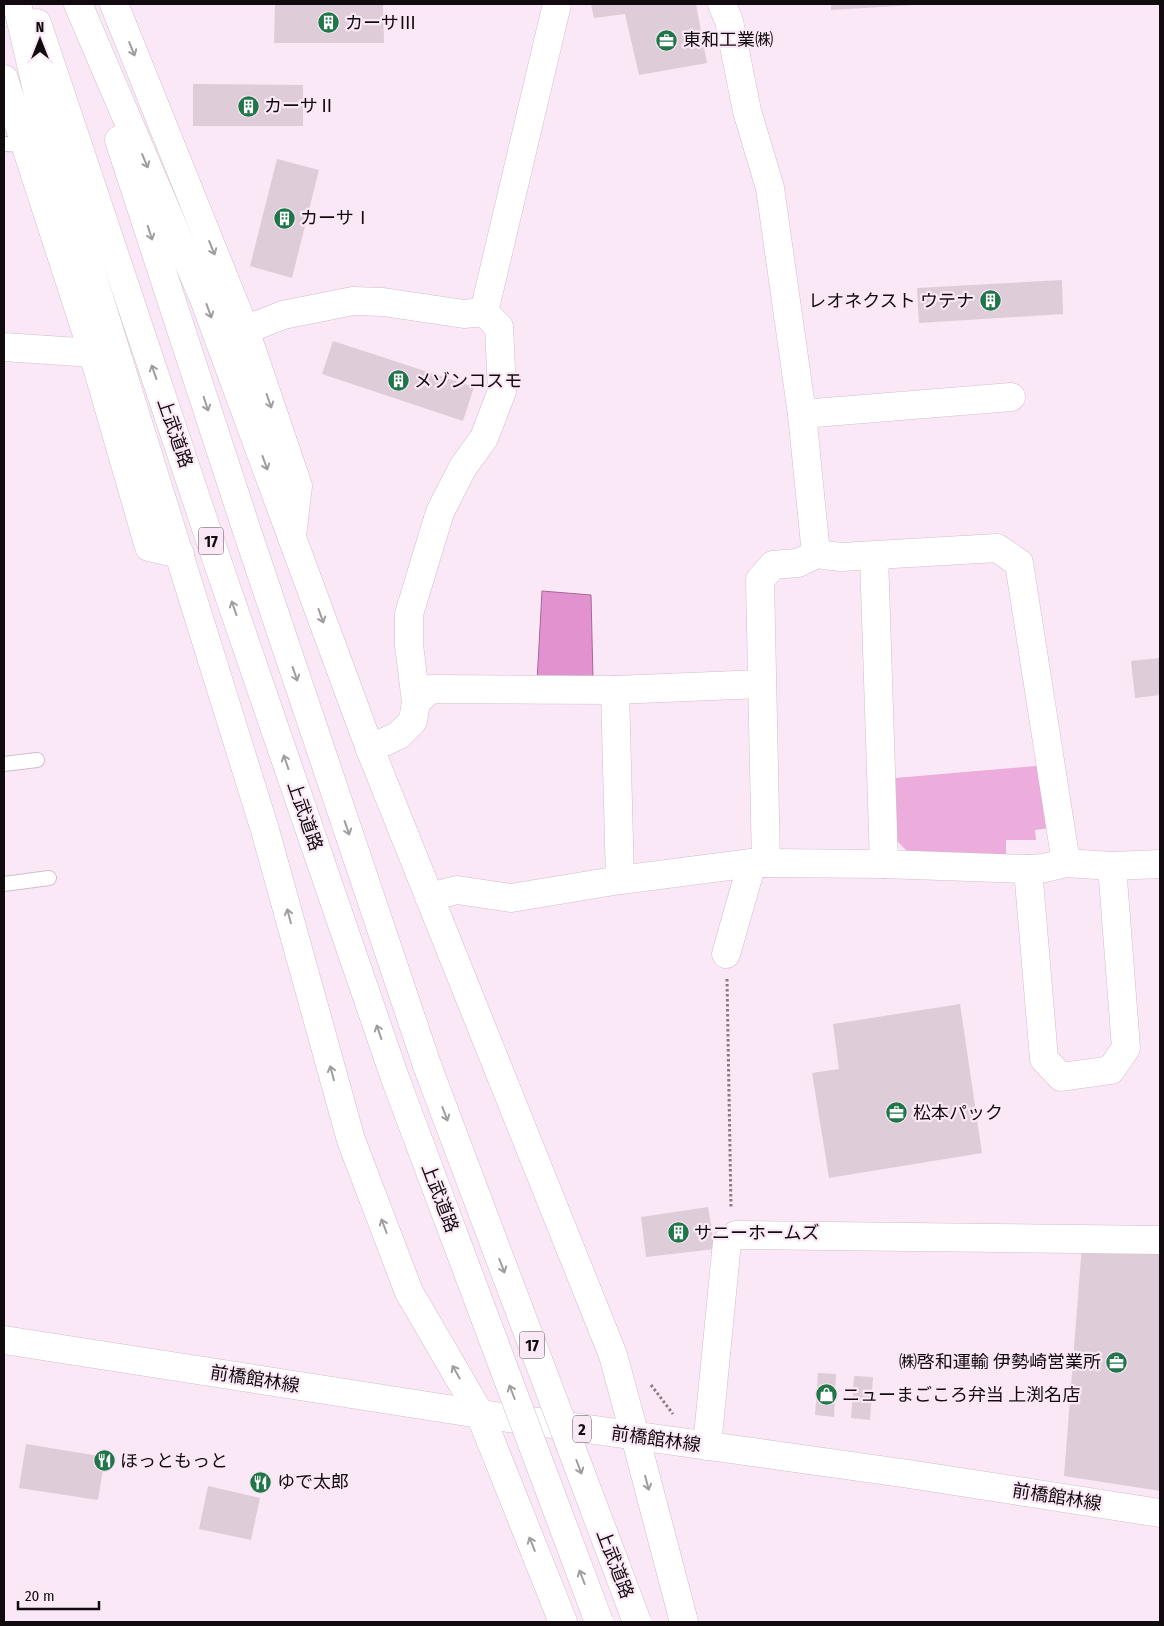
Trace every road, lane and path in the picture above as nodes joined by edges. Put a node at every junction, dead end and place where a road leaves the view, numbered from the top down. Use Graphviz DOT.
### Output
graph roads {
  1 [pos="17,4"];
  2 [pos="31,4"];
  3 [pos="73,4"];
  4 [pos="78,4"];
  5 [pos="114,4"];
  6 [pos="557,4"];
  7 [pos="722,4"];
  8 [pos="4,79"];
  9 [pos="15,144"];
  10 [pos="484,312"];
  11 [pos="245,330"];
  12 [pos="4,347"];
  13 [pos="93,353"];
  14 [pos="1011,397"];
  15 [pos="802,414"];
  16 [pos="292,536"];
  17 [pos="180,554"];
  18 [pos="816,554"];
  19 [pos="874,556"];
  20 [pos="761,684"];
  21 [pos="615,690"];
  22 [pos="416,702"];
  23 [pos="370,749"];
  24 [pos="37,760"];
  25 [pos="4,764"];
  26 [pos="759,863"];
  27 [pos="1066,863"];
  28 [pos="884,864"];
  29 [pos="1160,864"];
  30 [pos="1112,866"];
  31 [pos="1028,869"];
  32 [pos="49,878"];
  33 [pos="620,880"];
  34 [pos="4,884"];
  35 [pos="429,897"];
  36 [pos="726,954"];
  37 [pos="731,1239"];
  38 [pos="1160,1240"];
  39 [pos="4,1340"];
  40 [pos="480,1414"];
  41 [pos="635,1436"];
  42 [pos="707,1446"];
  43 [pos="1160,1513"];
  44 [pos="560,1618"];
  45 [pos="599,1622"];
  46 [pos="637,1622"];
  47 [pos="684,1622"];
  1 -- 17 [label="main road"];
  45 -- 2 [label="main road, 上武道路 / 17, one-way, bridge"];
  3 -- 46 [label="main road, 上武道路 / 17, one-way, bridge"];
  4 -- 16 [label="main road, one-way"];
  5 -- 11 [label="main road, one-way"];
  6 -- 10 [label="main road"];
  7 -- 15 [label="main road"];
  8 -- 9 [label="main road"];
  9 -- 13 [label="main road"];
  10 -- 11 [label="main road"];
  10 -- 22 [label="main road"];
  11 -- 16 [label="main road, one-way"];
  12 -- 13 [label="main road"];
  13 -- 17 [label="main road"];
  14 -- 15 [label="main road"];
  15 -- 18 [label="main road"];
  16 -- 23 [label="main road, one-way"];
  40 -- 17 [label="main road, one-way"];
  18 -- 19 [label="main road"];
  18 -- 20 [label="main road"];
  19 -- 27 [label="main road"];
  19 -- 28 [label="main road"];
  20 -- 21 [label="main road"];
  20 -- 26 [label="main road"];
  21 -- 22 [label="main road"];
  21 -- 33 [label="main road"];
  22 -- 23 [label="main road"];
  23 -- 35 [label="main road"];
  24 -- 25 [label="lane"];
  26 -- 28 [label="main road"];
  26 -- 33 [label="main road"];
  26 -- 36 [label="main road"];
  27 -- 30 [label="main road"];
  27 -- 31 [label="main road"];
  28 -- 31 [label="main road"];
  29 -- 30 [label="main road"];
  30 -- 31 [label="main road"];
  32 -- 34 [label="lane"];
  33 -- 35 [label="main road"];
  35 -- 41 [label="main road"];
  36 -- 37 [label="path"];
  37 -- 38 [label="main road"];
  37 -- 42 [label="main road"];
  39 -- 40 [label="main road, 前橋館林線 / 2"];
  40 -- 41 [label="main road, 前橋館林線 / 2"];
  44 -- 40 [label="main road, one-way"];
  41 -- 42 [label="main road, 前橋館林線 / 2"];
  41 -- 47 [label="main road, one-way"];
  42 -- 43 [label="main road, 前橋館林線 / 2"];
}
